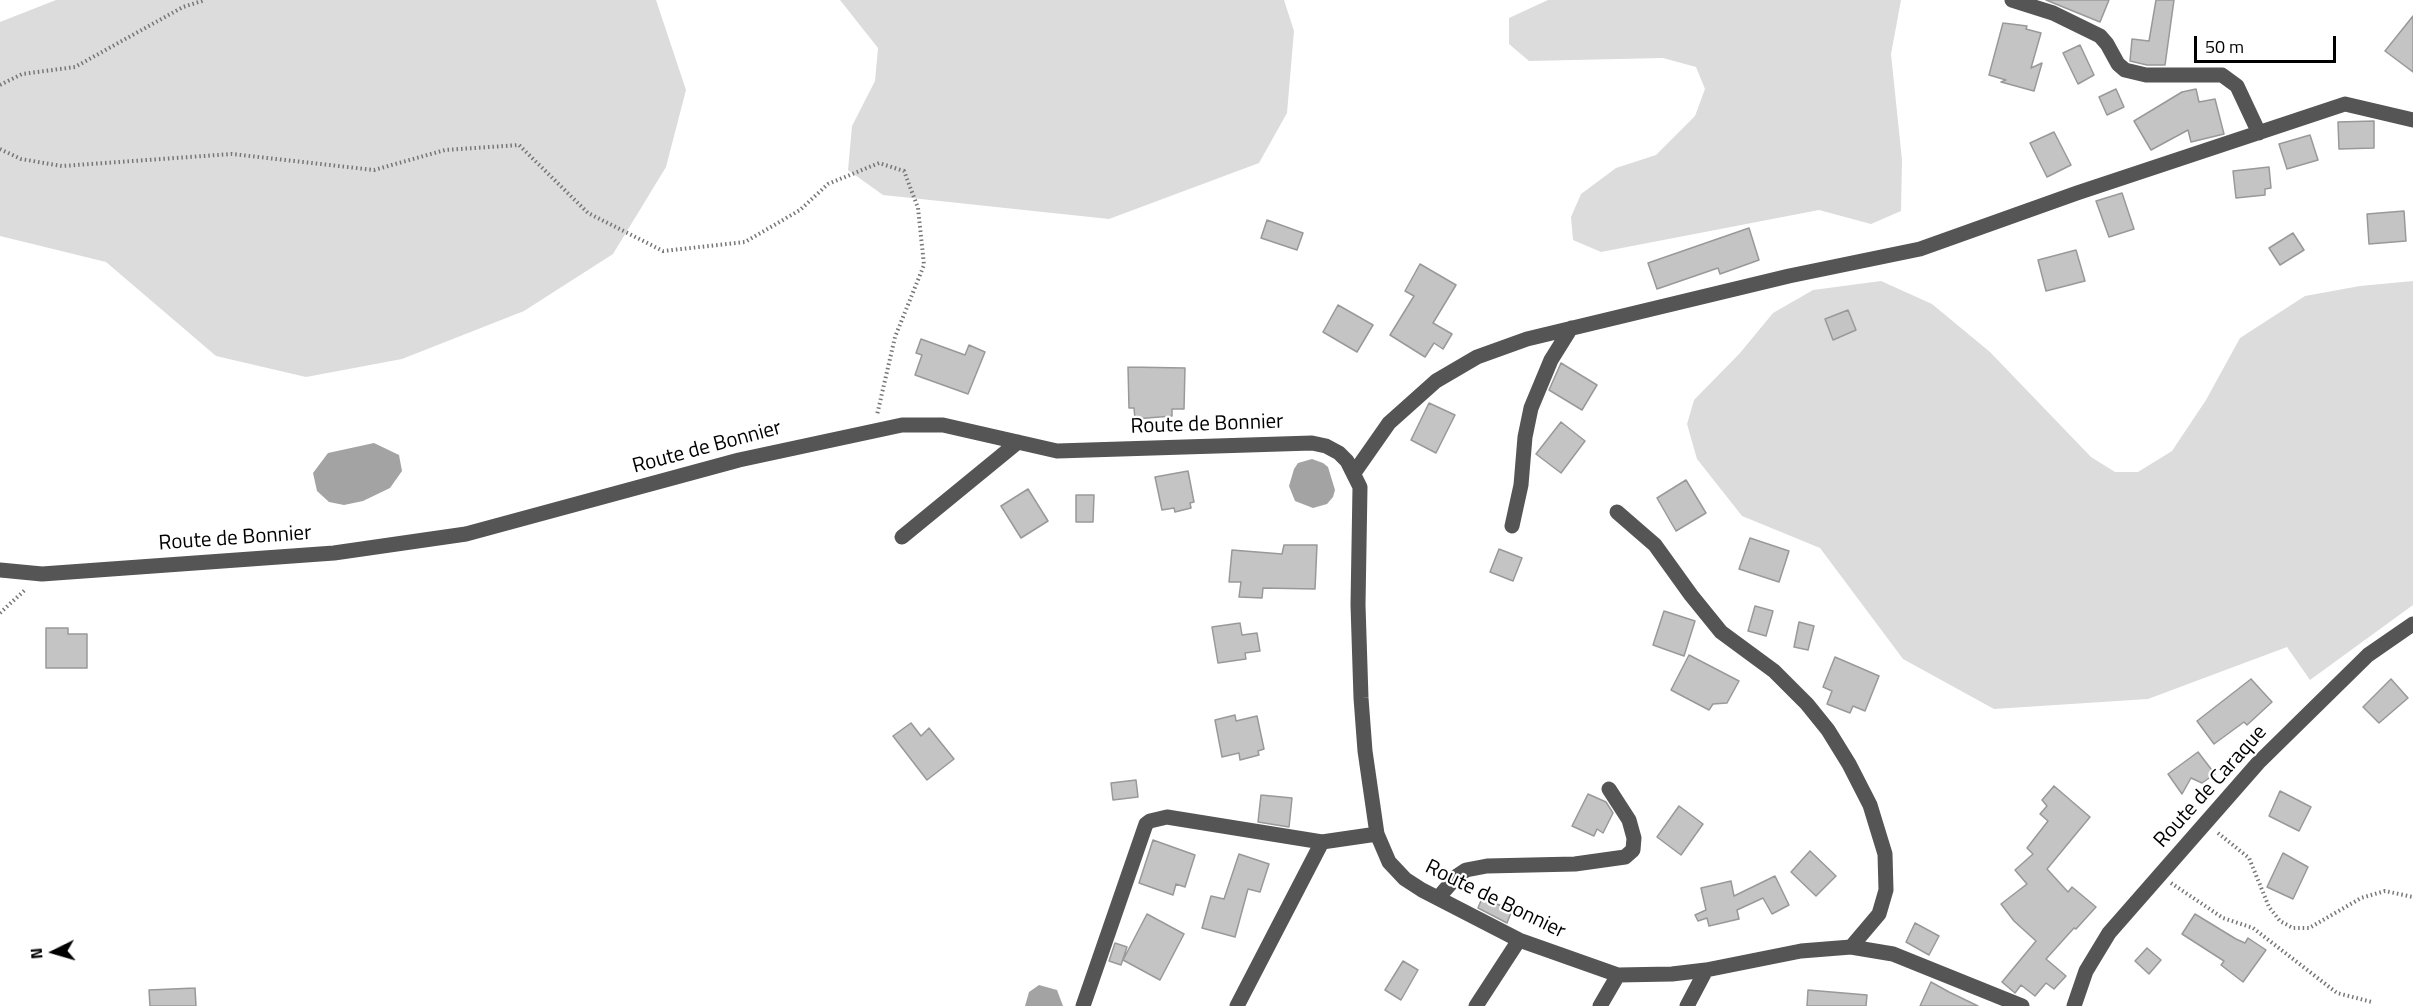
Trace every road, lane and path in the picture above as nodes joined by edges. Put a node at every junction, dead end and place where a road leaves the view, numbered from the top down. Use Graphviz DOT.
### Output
graph roads {
  1 [pos="205,0"];
  2 [pos="2012,0"];
  3 [pos="0,85"];
  4 [pos="2413,120"];
  5 [pos="2259,133"];
  6 [pos="0,149"];
  7 [pos="1570,328"];
  8 [pos="874,430"];
  9 [pos="1018,442"];
  10 [pos="1354,473"];
  11 [pos="1617,512"];
  12 [pos="1512,526"];
  13 [pos="902,537"];
  14 [pos="0,570"];
  15 [pos="42,574"];
  16 [pos="0,614"];
  17 [pos="2413,624"];
  18 [pos="1609,789"];
  19 [pos="2205,823"];
  20 [pos="1377,834"];
  21 [pos="1322,842"];
  22 [pos="2159,876"];
  23 [pos="2413,897"];
  24 [pos="1438,898"];
  25 [pos="1519,940"];
  26 [pos="1851,947"];
  27 [pos="1706,970"];
  28 [pos="1618,975"];
  29 [pos="2372,1002"];
  30 [pos="1083,1006"];
  31 [pos="1237,1006"];
  32 [pos="1476,1006"];
  33 [pos="1600,1006"];
  34 [pos="1687,1006"];
  35 [pos="2022,1006"];
  36 [pos="2074,1006"];
  1 -- 3 [label="path"];
  2 -- 5 [label="street"];
  4 -- 5 [label="street"];
  5 -- 7 [label="street"];
  6 -- 8 [label="path"];
  7 -- 10 [label="street"];
  7 -- 12 [label="street"];
  8 -- 9 [label="street, Route de Bonnier"];
  8 -- 15 [label="street, Route de Bonnier"];
  9 -- 10 [label="street, Route de Bonnier"];
  9 -- 13 [label="street"];
  10 -- 20 [label="street, Route de Bonnier"];
  11 -- 26 [label="street"];
  14 -- 15 [label="street, Route de Bonnier"];
  15 -- 16 [label="path"];
  17 -- 19 [label="street, Route de Caraque"];
  18 -- 24 [label="street"];
  19 -- 22 [label="street, Route de Caraque"];
  19 -- 23 [label="path"];
  20 -- 21 [label="street"];
  20 -- 24 [label="street, Route de Bonnier"];
  21 -- 30 [label="street"];
  21 -- 31 [label="street"];
  22 -- 29 [label="path"];
  22 -- 36 [label="street, Route de Caraque"];
  24 -- 25 [label="street, Route de Bonnier"];
  25 -- 28 [label="street, Route de Bonnier"];
  25 -- 32 [label="street"];
  26 -- 27 [label="street, Route de Bonnier"];
  26 -- 35 [label="street, Route de Bonnier"];
  27 -- 28 [label="street, Route de Bonnier"];
  27 -- 34 [label="street"];
  28 -- 33 [label="street"];
}
